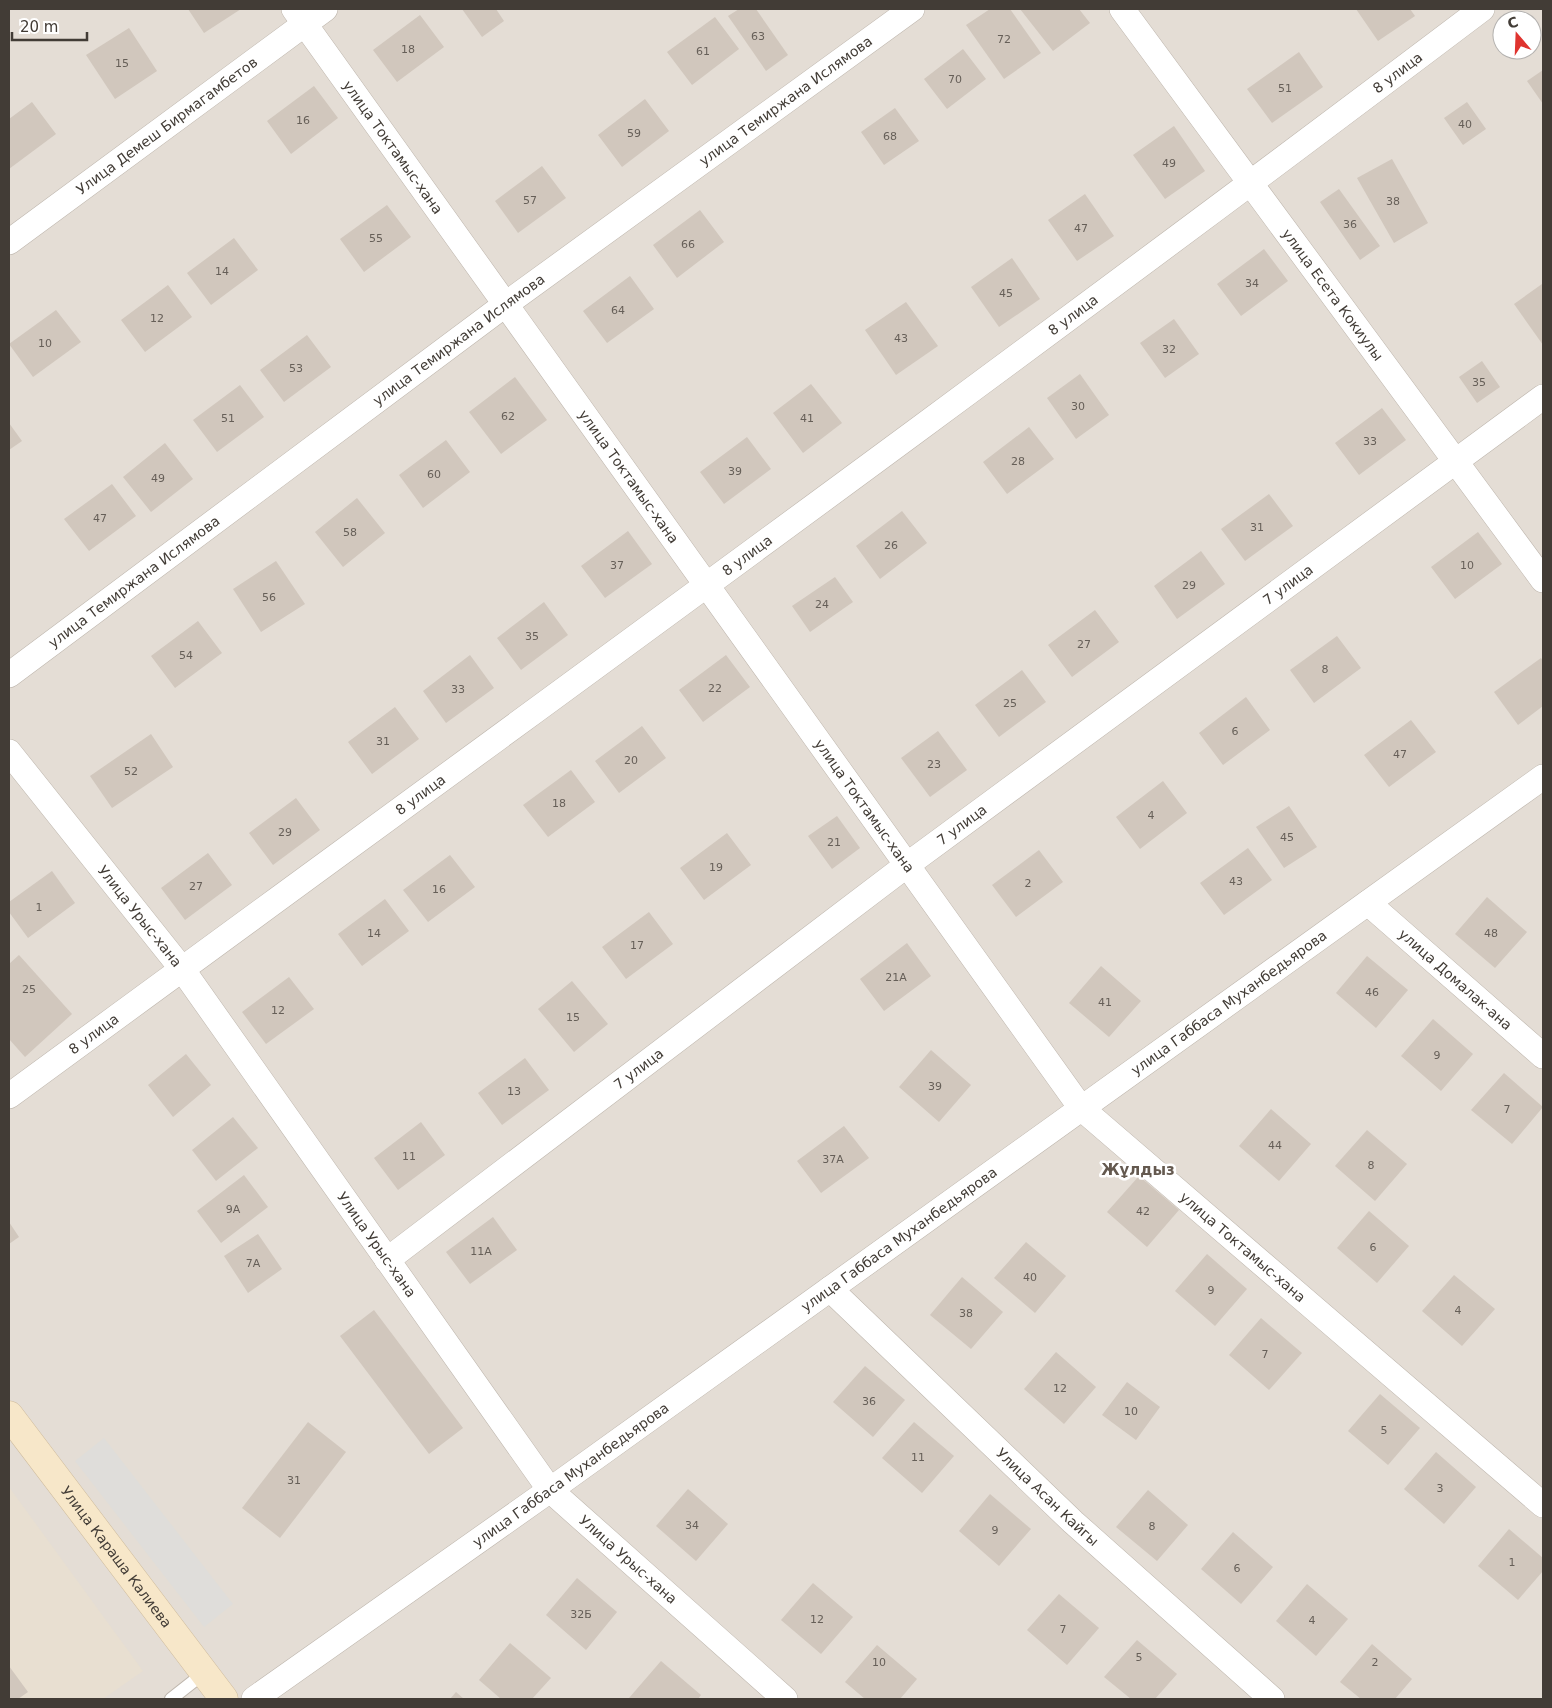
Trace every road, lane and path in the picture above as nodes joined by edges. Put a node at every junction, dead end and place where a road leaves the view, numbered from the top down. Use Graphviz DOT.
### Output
graph roads {
  1 [pos="325,9"];
  2 [pos="912,9"];
  3 [pos="1122,9"];
  4 [pos="1482,9"];
  5 [pos="300,16"];
  6 [pos="1251,184"];
  7 [pos="9,242"];
  8 [pos="506,304"];
  9 [pos="1543,397"];
  10 [pos="1455,462"];
  11 [pos="1543,580"];
  12 [pos="707,586"];
  13 [pos="9,675"];
  14 [pos="9,752"];
  15 [pos="1543,777"];
  16 [pos="907,865"];
  17 [pos="1368,903"];
  18 [pos="182,969"];
  19 [pos="1543,1056"];
  20 [pos="9,1096"];
  21 [pos="1081,1108"];
  22 [pos="387,1260"];
  23 [pos="830,1289"];
  24 [pos="9,1415"];
  25 [pos="550,1490"];
  26 [pos="1543,1505"];
  27 [pos="204,1673"];
  28 [pos="170,1699"];
  29 [pos="224,1699"];
  30 [pos="254,1699"];
  31 [pos="785,1699"];
  32 [pos="1272,1699"];
  1 -- 5 [label="street, Улица Демеш Бирмагамбетов"];
  2 -- 8 [label="street, улица Темиржана Ислямова"];
  3 -- 6 [label="street, улица Есета Кокиулы"];
  4 -- 6 [label="street, 8 улица"];
  5 -- 7 [label="street, Улица Демеш Бирмагамбетов"];
  5 -- 8 [label="street, улица Токтамыс-хана"];
  6 -- 10 [label="street, улица Есета Кокиулы"];
  6 -- 12 [label="street, 8 улица"];
  8 -- 12 [label="street, улица Токтамыс-хана"];
  8 -- 13 [label="street, улица Темиржана Ислямова"];
  9 -- 10 [label="street, 7 улица"];
  10 -- 11 [label="street, улица Есета Кокиулы"];
  10 -- 16 [label="street, 7 улица"];
  12 -- 16 [label="street, улица Токтамыс-хана"];
  12 -- 18 [label="street, 8 улица"];
  14 -- 18 [label="street, Улица Урыс-хана"];
  15 -- 17 [label="street, улица Габбаса Муханбедьярова"];
  16 -- 21 [label="street, улица Токтамыс-хана"];
  16 -- 22 [label="street, 7 улица"];
  17 -- 19 [label="street, улица Домалак-ана"];
  17 -- 21 [label="street, улица Габбаса Муханбедьярова"];
  18 -- 20 [label="street, 8 улица"];
  18 -- 22 [label="street, Улица Урыс-хана"];
  21 -- 23 [label="street, улица Габбаса Муханбедьярова"];
  21 -- 26 [label="street, улица Токтамыс-хана"];
  22 -- 25 [label="street, Улица Урыс-хана"];
  23 -- 25 [label="street, улица Габбаса Муханбедьярова"];
  23 -- 32 [label="street, Улица Асан Кайгы"];
  24 -- 27 [label="street, Улица Караша Калиева"];
  25 -- 30 [label="street, улица Габбаса Муханбедьярова"];
  25 -- 31 [label="street, Улица Урыс-хана"];
  27 -- 28 [label="lane"];
  27 -- 29 [label="street, Улица Караша Калиева"];
}
